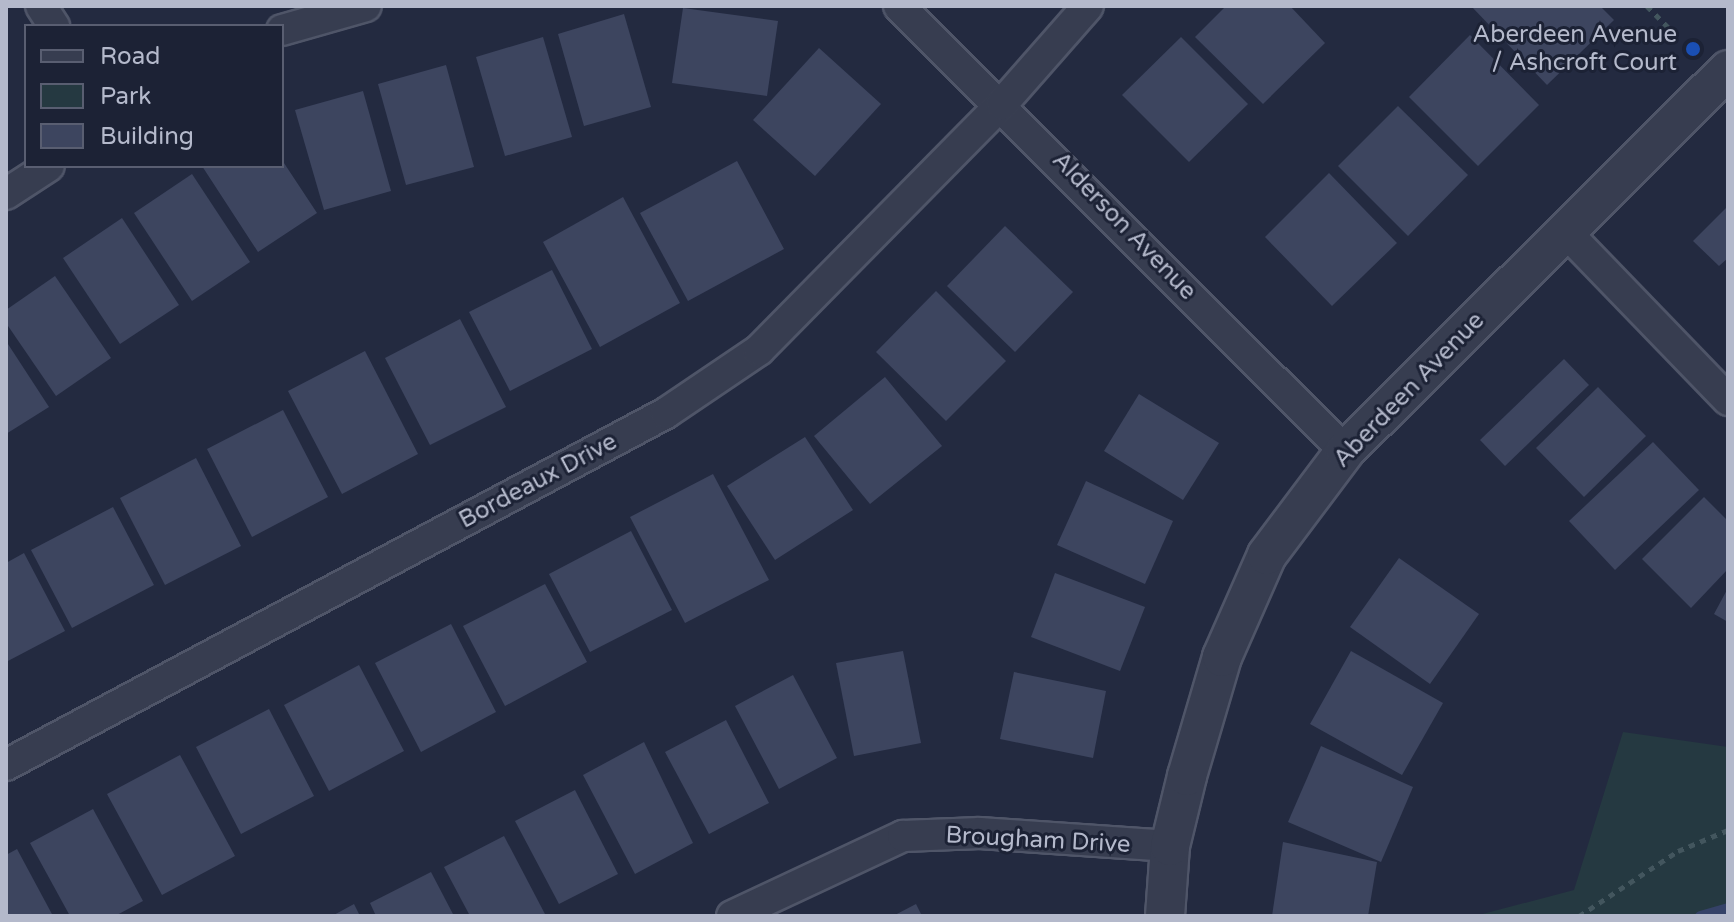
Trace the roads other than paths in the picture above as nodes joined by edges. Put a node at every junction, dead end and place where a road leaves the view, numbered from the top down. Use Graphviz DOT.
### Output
graph roads {
  1 [pos="41,6"];
  2 [pos="366,6"];
  3 [pos="899,6"];
  4 [pos="1088,6"];
  5 [pos="53,24"];
  6 [pos="284,29"];
  7 [pos="1728,70"];
  8 [pos="1002,104"];
  9 [pos="46,168"];
  10 [pos="6,194"];
  11 [pos="1565,231"];
  12 [pos="1728,400"];
  13 [pos="1345,451"];
  14 [pos="6,765"];
  15 [pos="1170,846"];
  16 [pos="732,916"];
  17 [pos="1165,916"];
  1 -- 5 [label="street"];
  2 -- 6 [label="street"];
  3 -- 8 [label="street, Alderson Avenue"];
  4 -- 8 [label="street, Bordeaux Drive"];
  7 -- 11 [label="street, Aberdeen Avenue"];
  8 -- 13 [label="street, Alderson Avenue"];
  8 -- 14 [label="street, Bordeaux Drive"];
  9 -- 10 [label="street"];
  11 -- 12 [label="street"];
  11 -- 13 [label="street, Aberdeen Avenue"];
  13 -- 15 [label="street, Aberdeen Avenue"];
  15 -- 16 [label="street, Brougham Drive"];
  15 -- 17 [label="street, Aberdeen Avenue"];
}
